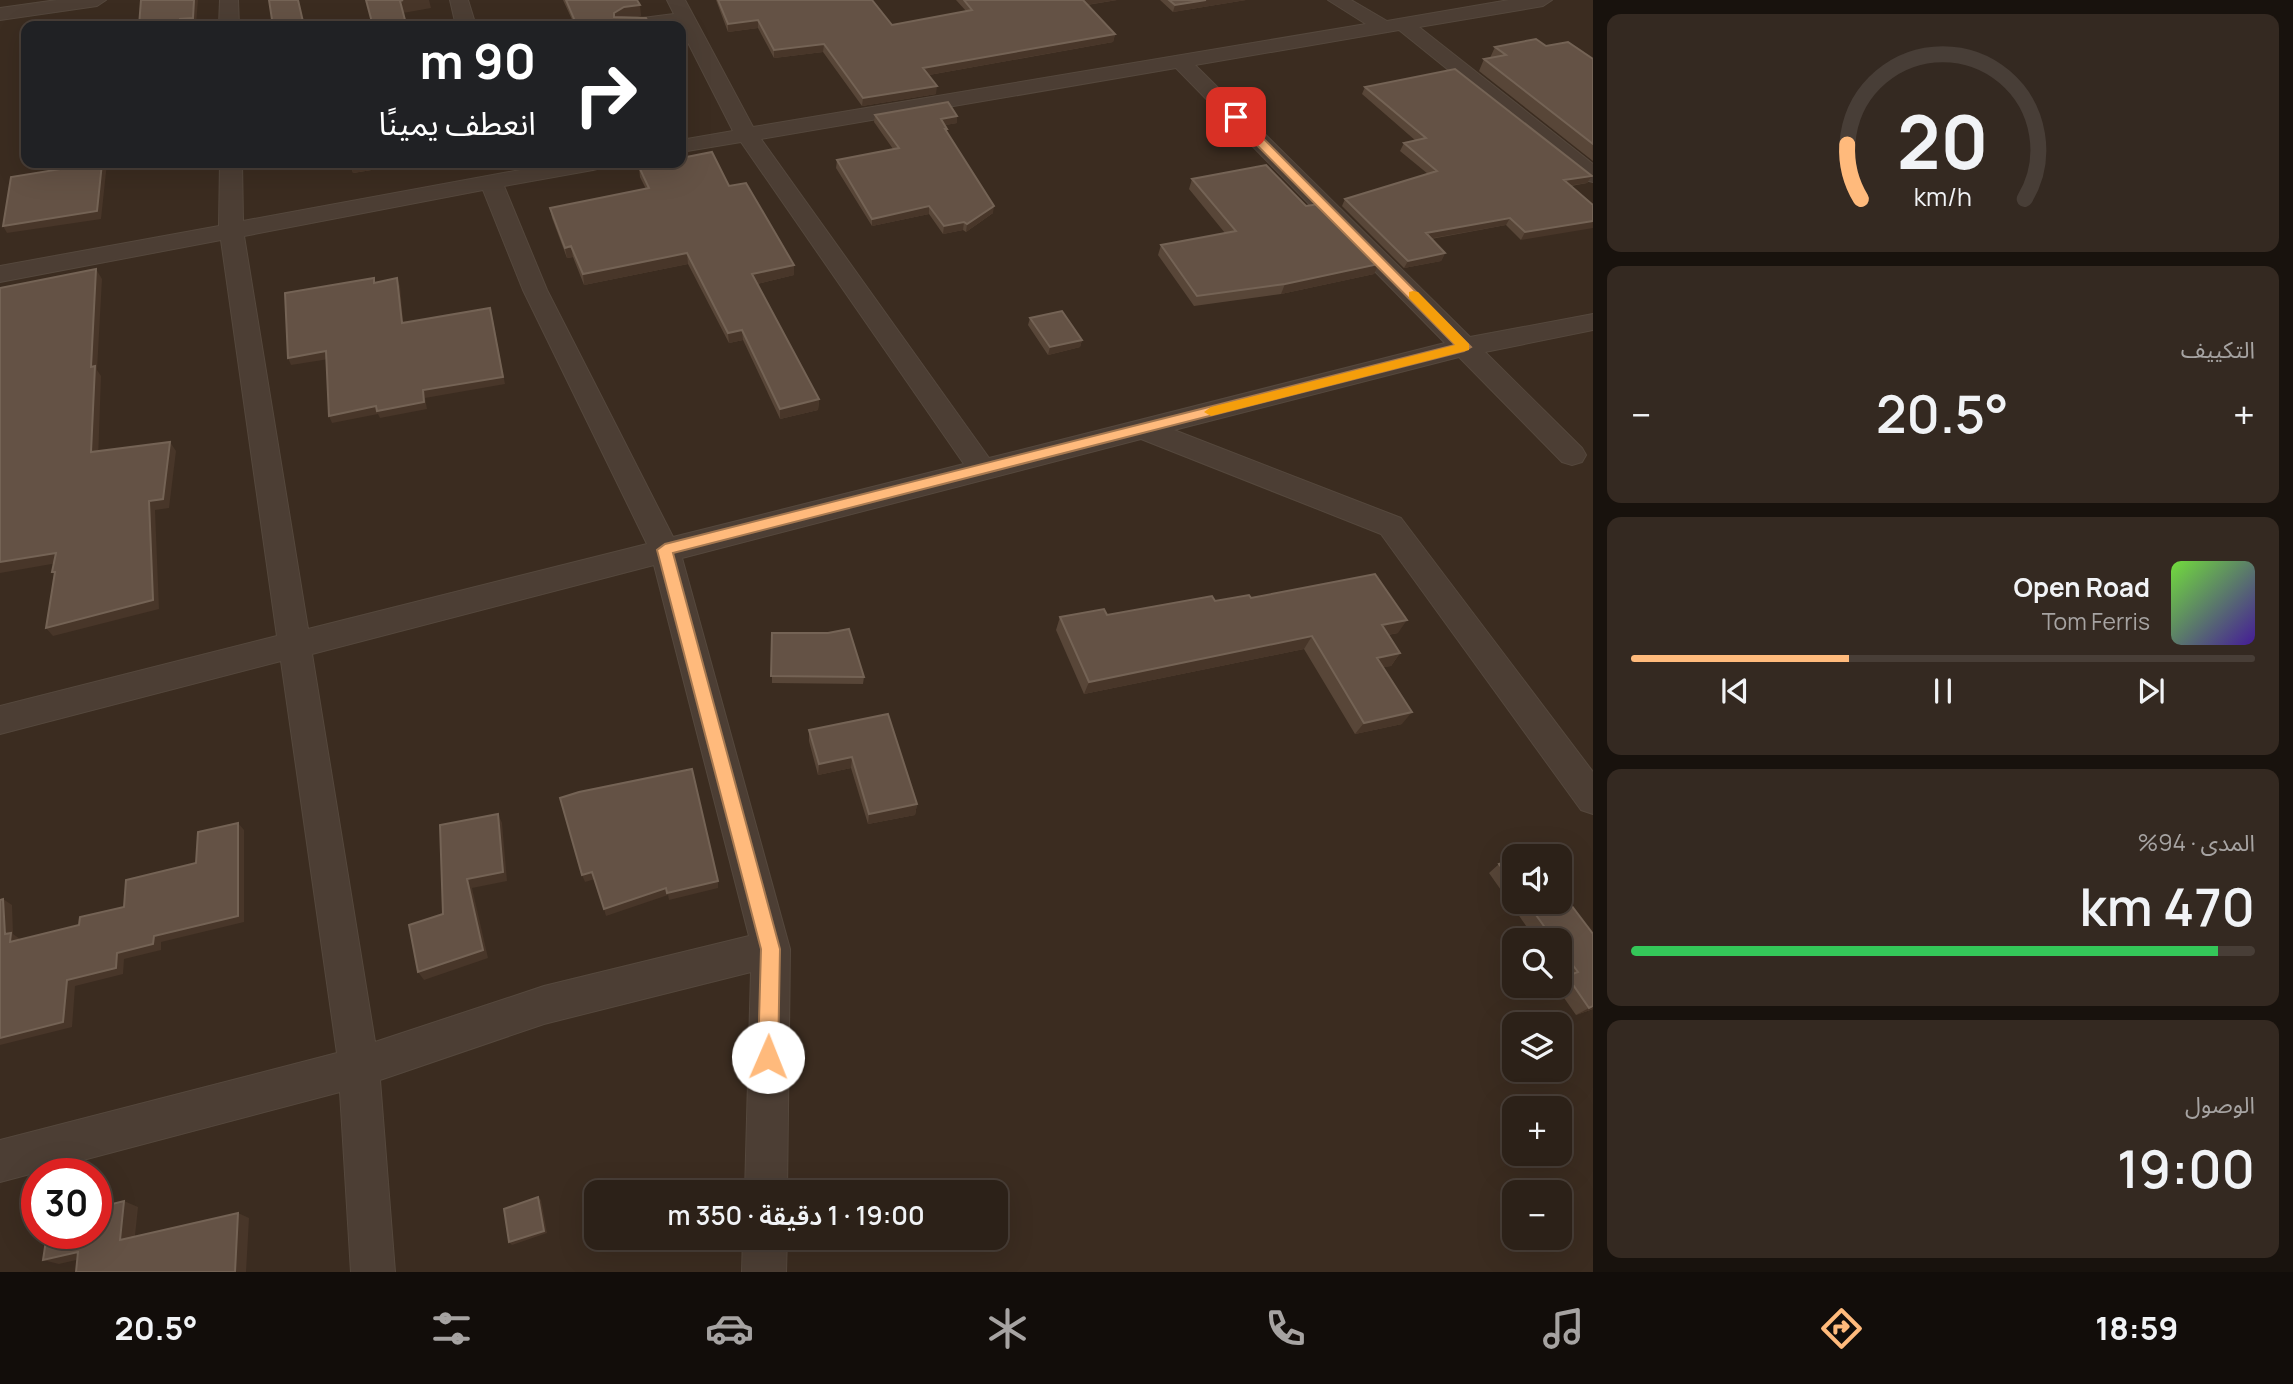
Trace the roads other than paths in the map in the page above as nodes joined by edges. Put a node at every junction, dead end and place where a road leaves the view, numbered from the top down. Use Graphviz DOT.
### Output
graph roads {
  1 [pos="97,0"];
  2 [pos="229,0"];
  3 [pos="459,0"];
  4 [pos="1337,0"];
  5 [pos="1543,0"];
  6 [pos="681,9"];
  7 [pos="0,14"];
  8 [pos="229,21"];
  9 [pos="465,21"];
  10 [pos="643,21"];
  11 [pos="1391,24"];
  12 [pos="1179,60"];
  13 [pos="746,134"];
  14 [pos="686,145"];
  15 [pos="231,168"];
  16 [pos="565,168"];
  17 [pos="1593,175"];
  18 [pos="491,181"];
  19 [pos="231,231"];
  20 [pos="0,274"];
  21 [pos="1593,321"];
  22 [pos="1464,347"];
  23 [pos="1143,429"];
  24 [pos="1572,455"];
  25 [pos="984,470"];
  26 [pos="665,550"];
  27 [pos="296,646"];
  28 [pos="0,720"];
  29 [pos="1593,799"];
  30 [pos="771,949"];
  31 [pos="359,1067"];
  32 [pos="0,1161"];
  33 [pos="766,1180"];
  34 [pos="765,1250"];
  35 [pos="373,1272"];
  36 [pos="764,1272"];
  1 -- 7 [label="street"];
  2 -- 8 [label="street"];
  3 -- 9 [label="street"];
  4 -- 11 [label="street"];
  5 -- 11 [label="street"];
  6 -- 10 [label="street"];
  6 -- 13 [label="street"];
  11 -- 12 [label="street"];
  11 -- 17 [label="street"];
  12 -- 13 [label="street"];
  12 -- 22 [label="street"];
  13 -- 14 [label="street"];
  13 -- 25 [label="street"];
  15 -- 19 [label="street"];
  16 -- 18 [label="street"];
  18 -- 19 [label="street"];
  18 -- 26 [label="street"];
  19 -- 20 [label="street"];
  19 -- 27 [label="street"];
  21 -- 22 [label="street"];
  22 -- 23 [label="street"];
  22 -- 24 [label="street"];
  23 -- 25 [label="street"];
  23 -- 29 [label="street"];
  25 -- 26 [label="street"];
  26 -- 27 [label="street"];
  26 -- 30 [label="street"];
  27 -- 28 [label="street"];
  27 -- 31 [label="street"];
  30 -- 31 [label="street"];
  30 -- 33 [label="street"];
  31 -- 32 [label="street"];
  31 -- 35 [label="street"];
  34 -- 36 [label="street"];
}
